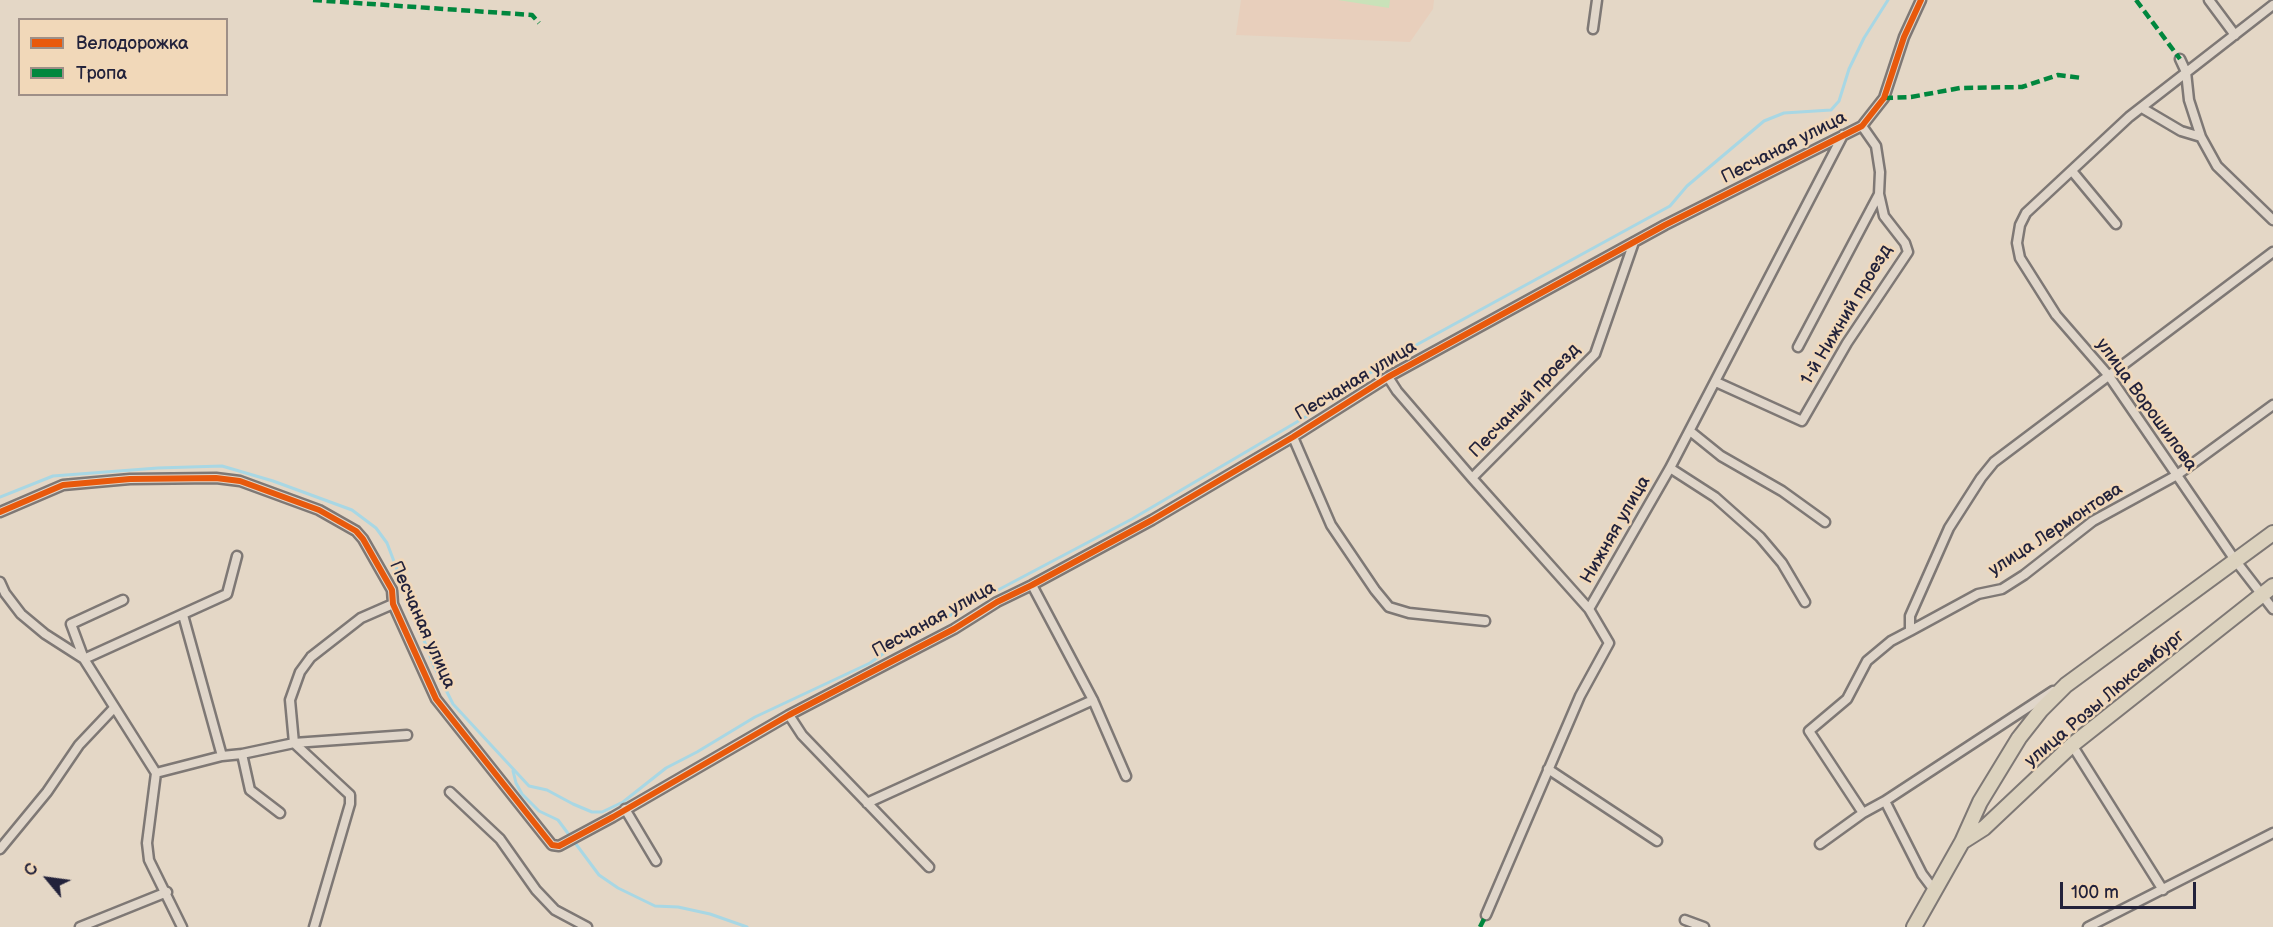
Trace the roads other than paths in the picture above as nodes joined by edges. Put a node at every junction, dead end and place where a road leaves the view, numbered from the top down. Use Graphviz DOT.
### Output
graph roads {
  1 [pos="1597,0"];
  2 [pos="1921,0"];
  3 [pos="2209,0"];
  4 [pos="2272,3"];
  5 [pos="1593,29"];
  6 [pos="2235,34"];
  7 [pos="2180,59"];
  8 [pos="2186,72"];
  9 [pos="2142,108"];
  10 [pos="1862,126"];
  11 [pos="1843,135"];
  12 [pos="2201,137"];
  13 [pos="2072,171"];
  14 [pos="1879,194"];
  15 [pos="2273,220"];
  16 [pos="2116,224"];
  17 [pos="1634,242"];
  18 [pos="2273,252"];
  19 [pos="1798,346"];
  20 [pos="2109,376"];
  21 [pos="1388,377"];
  22 [pos="1716,382"];
  23 [pos="2273,405"];
  24 [pos="1690,431"];
  25 [pos="1293,437"];
  26 [pos="1670,468"];
  27 [pos="2177,475"];
  28 [pos="1472,478"];
  29 [pos="0,512"];
  30 [pos="1825,522"];
  31 [pos="2273,533"];
  32 [pos="237,556"];
  33 [pos="2235,560"];
  34 [pos="0,582"];
  35 [pos="1032,585"];
  36 [pos="2268,590"];
  37 [pos="123,600"];
  38 [pos="1805,602"];
  39 [pos="393,604"];
  40 [pos="1589,609"];
  41 [pos="2273,609"];
  42 [pos="183,615"];
  43 [pos="1485,621"];
  44 [pos="1910,631"];
  45 [pos="84,658"];
  46 [pos="2086,670"];
  47 [pos="1093,700"];
  48 [pos="114,708"];
  49 [pos="789,715"];
  50 [pos="407,735"];
  51 [pos="294,743"];
  52 [pos="2072,745"];
  53 [pos="242,754"];
  54 [pos="222,756"];
  55 [pos="1548,769"];
  56 [pos="156,773"];
  57 [pos="1126,776"];
  58 [pos="450,792"];
  59 [pos="1885,801"];
  60 [pos="867,803"];
  61 [pos="625,809"];
  62 [pos="280,813"];
  63 [pos="1863,813"];
  64 [pos="0,832"];
  65 [pos="2273,833"];
  66 [pos="8,839"];
  67 [pos="1657,842"];
  68 [pos="1962,842"];
  69 [pos="1820,844"];
  70 [pos="0,849"];
  71 [pos="656,861"];
  72 [pos="929,867"];
  73 [pos="1935,890"];
  74 [pos="2163,890"];
  75 [pos="166,892"];
  76 [pos="1486,915"];
  77 [pos="1685,920"];
  78 [pos="80,927"];
  79 [pos="182,927"];
  80 [pos="314,927"];
  81 [pos="587,927"];
  82 [pos="1704,927"];
  83 [pos="1914,927"];
  84 [pos="2088,927"];
  1 -- 5 [label="street"];
  2 -- 10 [label="street, Песчаная улица"];
  3 -- 6 [label="street"];
  4 -- 6 [label="street"];
  6 -- 8 [label="street"];
  7 -- 8 [label="street"];
  8 -- 9 [label="street"];
  8 -- 12 [label="street"];
  9 -- 12 [label="street"];
  9 -- 13 [label="street"];
  10 -- 11 [label="street, Песчаная улица"];
  10 -- 14 [label="street"];
  11 -- 17 [label="street, Песчаная улица"];
  11 -- 22 [label="street, Нижняя улица"];
  12 -- 15 [label="street"];
  13 -- 16 [label="street"];
  13 -- 20 [label="street, улица Ворошилова"];
  14 -- 19 [label="street"];
  14 -- 22 [label="street, 1-й Нижний проезд"];
  17 -- 21 [label="street, Песчаная улица"];
  17 -- 28 [label="street, Песчаный проезд"];
  18 -- 20 [label="street"];
  20 -- 27 [label="street, улица Ворошилова"];
  20 -- 44 [label="street"];
  21 -- 25 [label="street, Песчаная улица"];
  21 -- 28 [label="street, Песчаный проезд"];
  22 -- 24 [label="street, Нижняя улица"];
  23 -- 27 [label="street, улица Лермонтова"];
  24 -- 26 [label="street, Нижняя улица"];
  24 -- 30 [label="street"];
  25 -- 35 [label="street, Песчаная улица"];
  25 -- 43 [label="street"];
  26 -- 38 [label="street, Нижняя улица"];
  26 -- 40 [label="street, Нижняя улица"];
  27 -- 33 [label="street, улица Ворошилова"];
  27 -- 44 [label="street, улица Лермонтова"];
  28 -- 40 [label="street, Песчаный проезд"];
  29 -- 39 [label="street, Песчаная улица"];
  31 -- 33 [label="main road, улица Розы Люксембург"];
  32 -- 42 [label="street"];
  33 -- 36 [label="street, улица Ворошилова"];
  33 -- 46 [label="main road, улица Розы Люксембург"];
  34 -- 45 [label="street"];
  35 -- 47 [label="street"];
  35 -- 49 [label="street, Песчаная улица"];
  36 -- 41 [label="street, улица Ворошилова"];
  36 -- 52 [label="main road, улица Розы Люксембург"];
  37 -- 45 [label="street"];
  39 -- 51 [label="street"];
  39 -- 61 [label="street, Песчаная улица"];
  40 -- 55 [label="street, Нижняя улица"];
  42 -- 45 [label="street"];
  42 -- 54 [label="street"];
  44 -- 63 [label="street, улица Лермонтова"];
  45 -- 48 [label="street"];
  46 -- 59 [label="street, улица Розы Люксембург"];
  46 -- 68 [label="main road, улица Розы Люксембург"];
  47 -- 57 [label="street"];
  47 -- 60 [label="street"];
  48 -- 56 [label="street"];
  48 -- 66 [label="street"];
  49 -- 60 [label="street"];
  49 -- 61 [label="street, Песчаная улица"];
  50 -- 51 [label="street"];
  51 -- 53 [label="street"];
  51 -- 80 [label="street"];
  52 -- 68 [label="main road, улица Розы Люксембург"];
  52 -- 74 [label="street"];
  53 -- 54 [label="street"];
  53 -- 62 [label="street"];
  54 -- 56 [label="street"];
  55 -- 67 [label="street"];
  55 -- 76 [label="street, Нижняя улица"];
  56 -- 75 [label="street"];
  58 -- 81 [label="street"];
  59 -- 63 [label="street, улица Розы Люксембург"];
  59 -- 73 [label="street"];
  60 -- 72 [label="street"];
  61 -- 71 [label="street"];
  63 -- 69 [label="street, улица Розы Люксембург"];
  64 -- 66 [label="street"];
  65 -- 74 [label="street"];
  66 -- 70 [label="street"];
  68 -- 73 [label="main road, улица Розы Люксембург"];
  73 -- 83 [label="main road, улица Розы Люксембург"];
  74 -- 84 [label="street"];
  75 -- 78 [label="street"];
  75 -- 79 [label="street"];
  77 -- 82 [label="street"];
}
